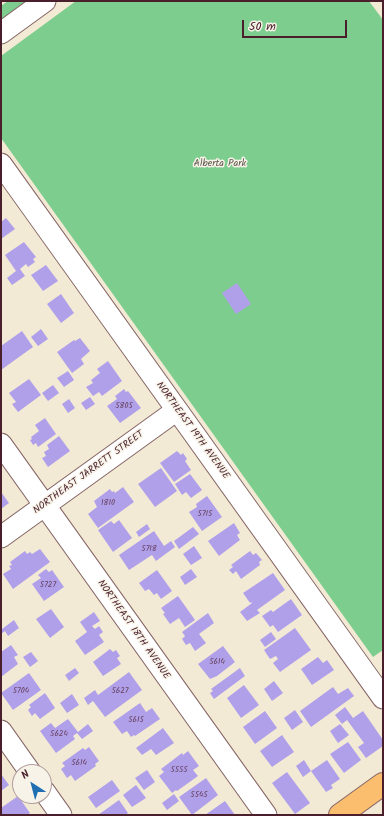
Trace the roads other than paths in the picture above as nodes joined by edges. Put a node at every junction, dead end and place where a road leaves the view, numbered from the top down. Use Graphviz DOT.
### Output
graph roads {
  1 [pos="45,1"];
  2 [pos="1,33"];
  3 [pos="1,164"];
  4 [pos="177,410"];
  5 [pos="1,444"];
  6 [pos="45,505"];
  7 [pos="1,536"];
  8 [pos="383,698"];
  9 [pos="1,731"];
  10 [pos="24,764"];
  11 [pos="383,784"];
  12 [pos="52,802"];
  13 [pos="61,815"];
  14 [pos="266,815"];
  15 [pos="340,815"];
  1 -- 2 [label="street"];
  3 -- 4 [label="street, NORTHEAST 19TH AVENUE"];
  4 -- 6 [label="street, NORTHEAST JARRETT STREET"];
  4 -- 8 [label="street, NORTHEAST 19TH AVENUE"];
  5 -- 6 [label="street, NORTHEAST 18TH AVENUE"];
  6 -- 7 [label="street, NORTHEAST JARRETT STREET"];
  6 -- 14 [label="street, NORTHEAST 18TH AVENUE"];
  9 -- 10 [label="street"];
  11 -- 15 [label="main road"];
  12 -- 13 [label="street"];
}
